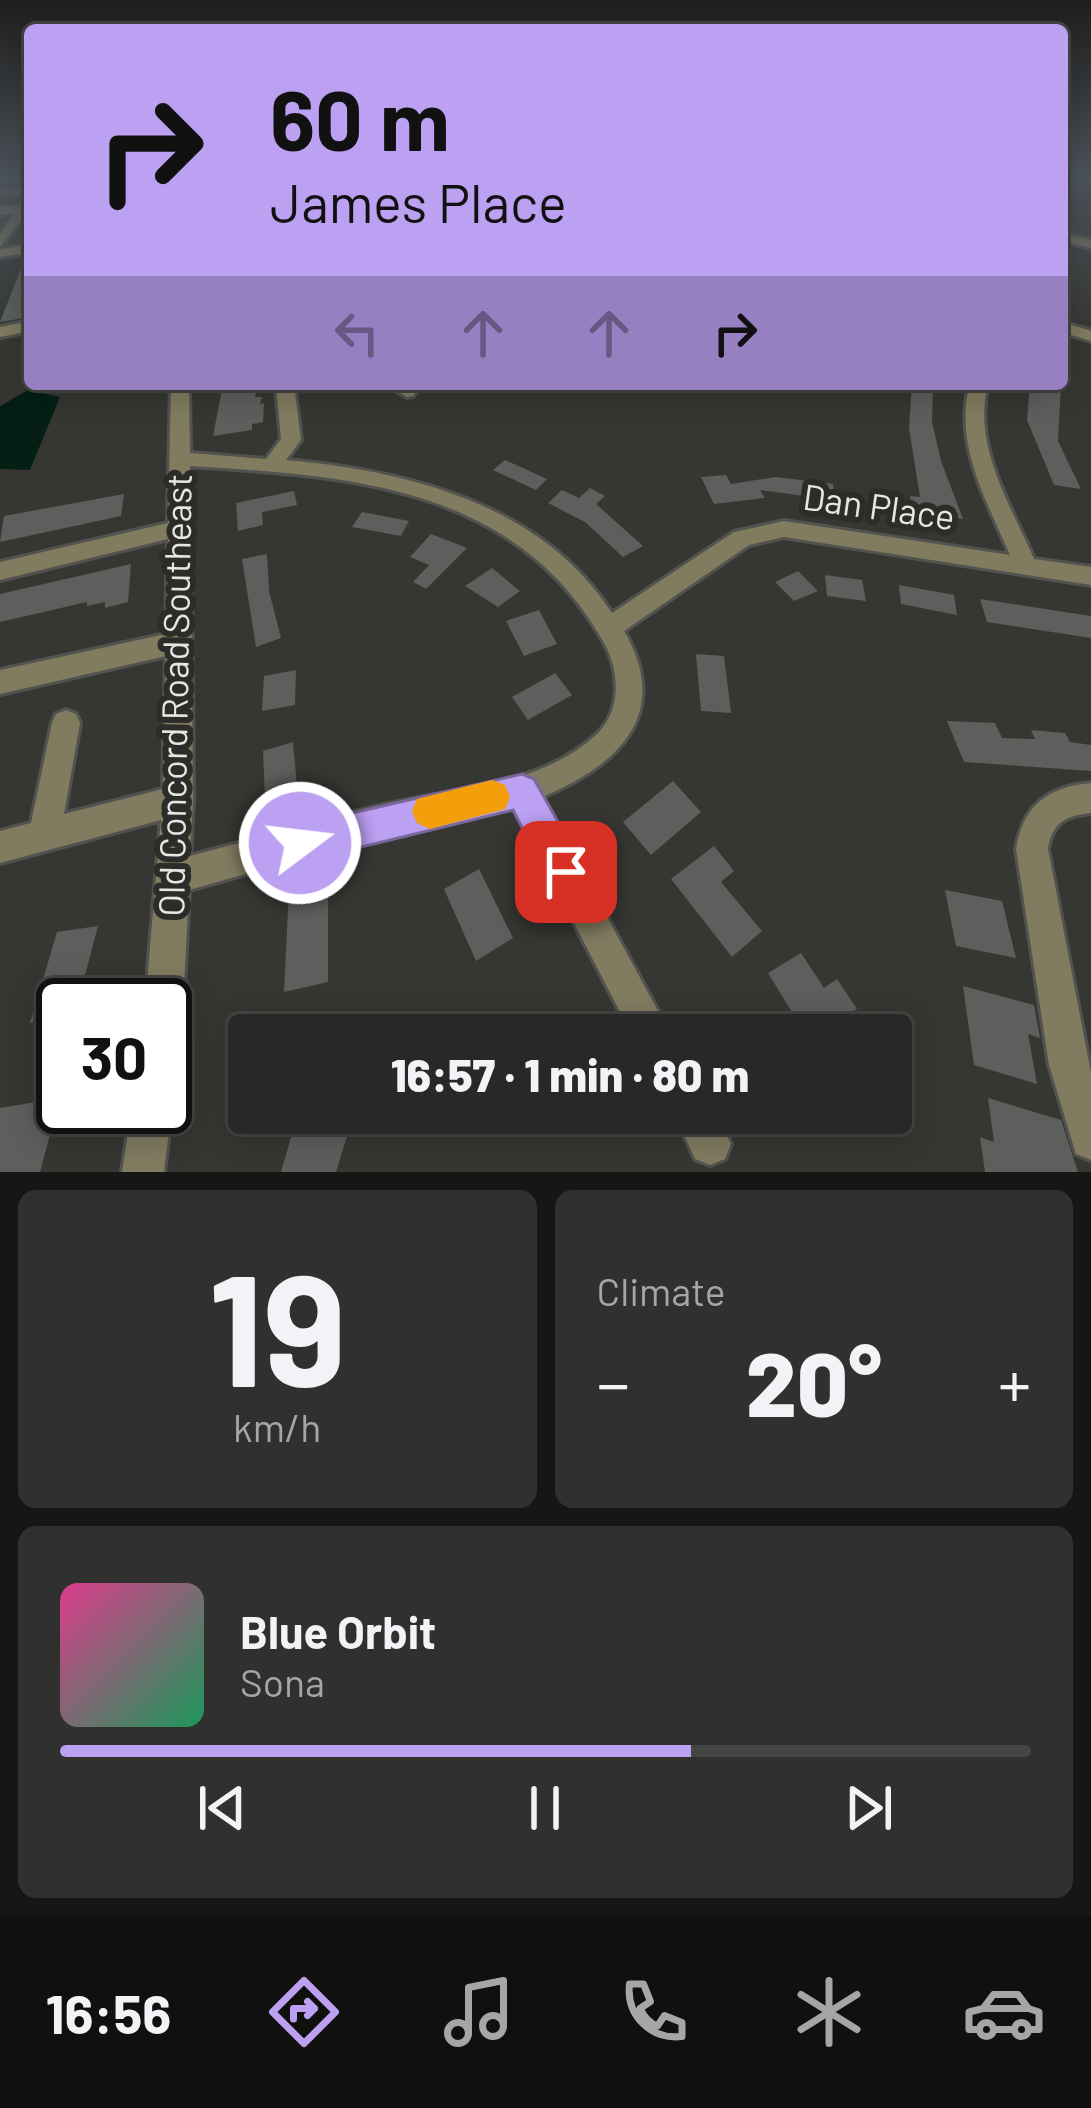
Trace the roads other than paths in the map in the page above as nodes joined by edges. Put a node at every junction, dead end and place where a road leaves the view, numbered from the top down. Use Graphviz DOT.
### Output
graph roads {
  1 [pos="180,390"];
  2 [pos="286,390"];
  3 [pos="976,390"];
  4 [pos="180,459"];
  5 [pos="272,465"];
  6 [pos="180,528"];
  7 [pos="1026,566"];
  8 [pos="0,571"];
  9 [pos="1091,576"];
  10 [pos="611,627"];
  11 [pos="179,642"];
  12 [pos="0,682"];
  13 [pos="65,723"];
  14 [pos="522,791"];
  15 [pos="1091,798"];
  16 [pos="178,800"];
  17 [pos="44,836"];
  18 [pos="0,848"];
  19 [pos="174,877"];
  20 [pos="166,978"];
  21 [pos="641,1014"];
  22 [pos="148,1134"];
  23 [pos="1091,1139"];
  24 [pos="142,1172"];
  1 -- 4 [label="street, Old Concord Road Southeast"];
  2 -- 5 [label="street"];
  3 -- 7 [label="street"];
  4 -- 5 [label="street"];
  4 -- 6 [label="street, Old Concord Road Southeast"];
  5 -- 10 [label="street"];
  6 -- 8 [label="street"];
  6 -- 11 [label="street, Old Concord Road Southeast"];
  7 -- 9 [label="street, Dan Place"];
  7 -- 10 [label="street, Dan Place"];
  10 -- 14 [label="street"];
  11 -- 12 [label="street"];
  11 -- 16 [label="street, Old Concord Road Southeast"];
  13 -- 17 [label="street"];
  14 -- 19 [label="street"];
  14 -- 21 [label="street"];
  15 -- 23 [label="street"];
  16 -- 17 [label="street"];
  16 -- 19 [label="street, Old Concord Road Southeast"];
  17 -- 18 [label="street"];
  19 -- 20 [label="street, Old Concord Road Southeast"];
  22 -- 24 [label="street"];
}
